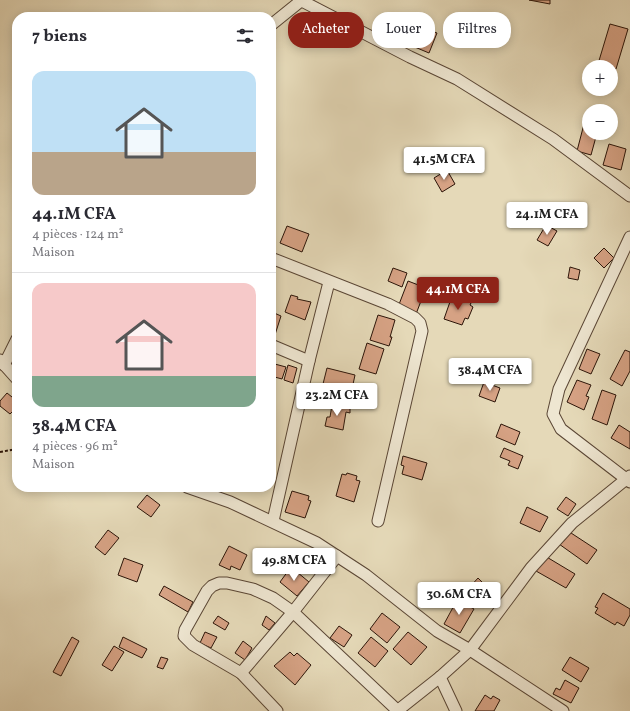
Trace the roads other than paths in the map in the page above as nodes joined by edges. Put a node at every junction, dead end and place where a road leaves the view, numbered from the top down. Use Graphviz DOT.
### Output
graph roads {
  1 [pos="302,0"];
  2 [pos="276,21"];
  3 [pos="630,196"];
  4 [pos="630,237"];
  5 [pos="276,260"];
  6 [pos="329,282"];
  7 [pos="12,347"];
  8 [pos="276,347"];
  9 [pos="309,361"];
  10 [pos="2,363"];
  11 [pos="12,374"];
  12 [pos="628,479"];
  13 [pos="201,492"];
  14 [pos="273,521"];
  15 [pos="378,521"];
  16 [pos="337,556"];
  17 [pos="293,612"];
  18 [pos="470,650"];
  19 [pos="242,673"];
  20 [pos="440,677"];
  21 [pos="277,711"];
  22 [pos="398,711"];
  23 [pos="456,711"];
  24 [pos="563,711"];
  1 -- 2 [label="street"];
  1 -- 3 [label="street"];
  4 -- 12 [label="street"];
  5 -- 6 [label="street"];
  6 -- 9 [label="street"];
  6 -- 15 [label="street"];
  7 -- 10 [label="street"];
  8 -- 9 [label="street"];
  9 -- 14 [label="street"];
  10 -- 11 [label="street"];
  12 -- 18 [label="street"];
  13 -- 14 [label="street"];
  14 -- 16 [label="street"];
  16 -- 17 [label="street"];
  16 -- 18 [label="street"];
  17 -- 19 [label="street"];
  17 -- 19 [label="street"];
  17 -- 22 [label="street"];
  18 -- 20 [label="street"];
  18 -- 24 [label="street"];
  19 -- 21 [label="street"];
  20 -- 22 [label="street"];
  20 -- 23 [label="street"];
}
